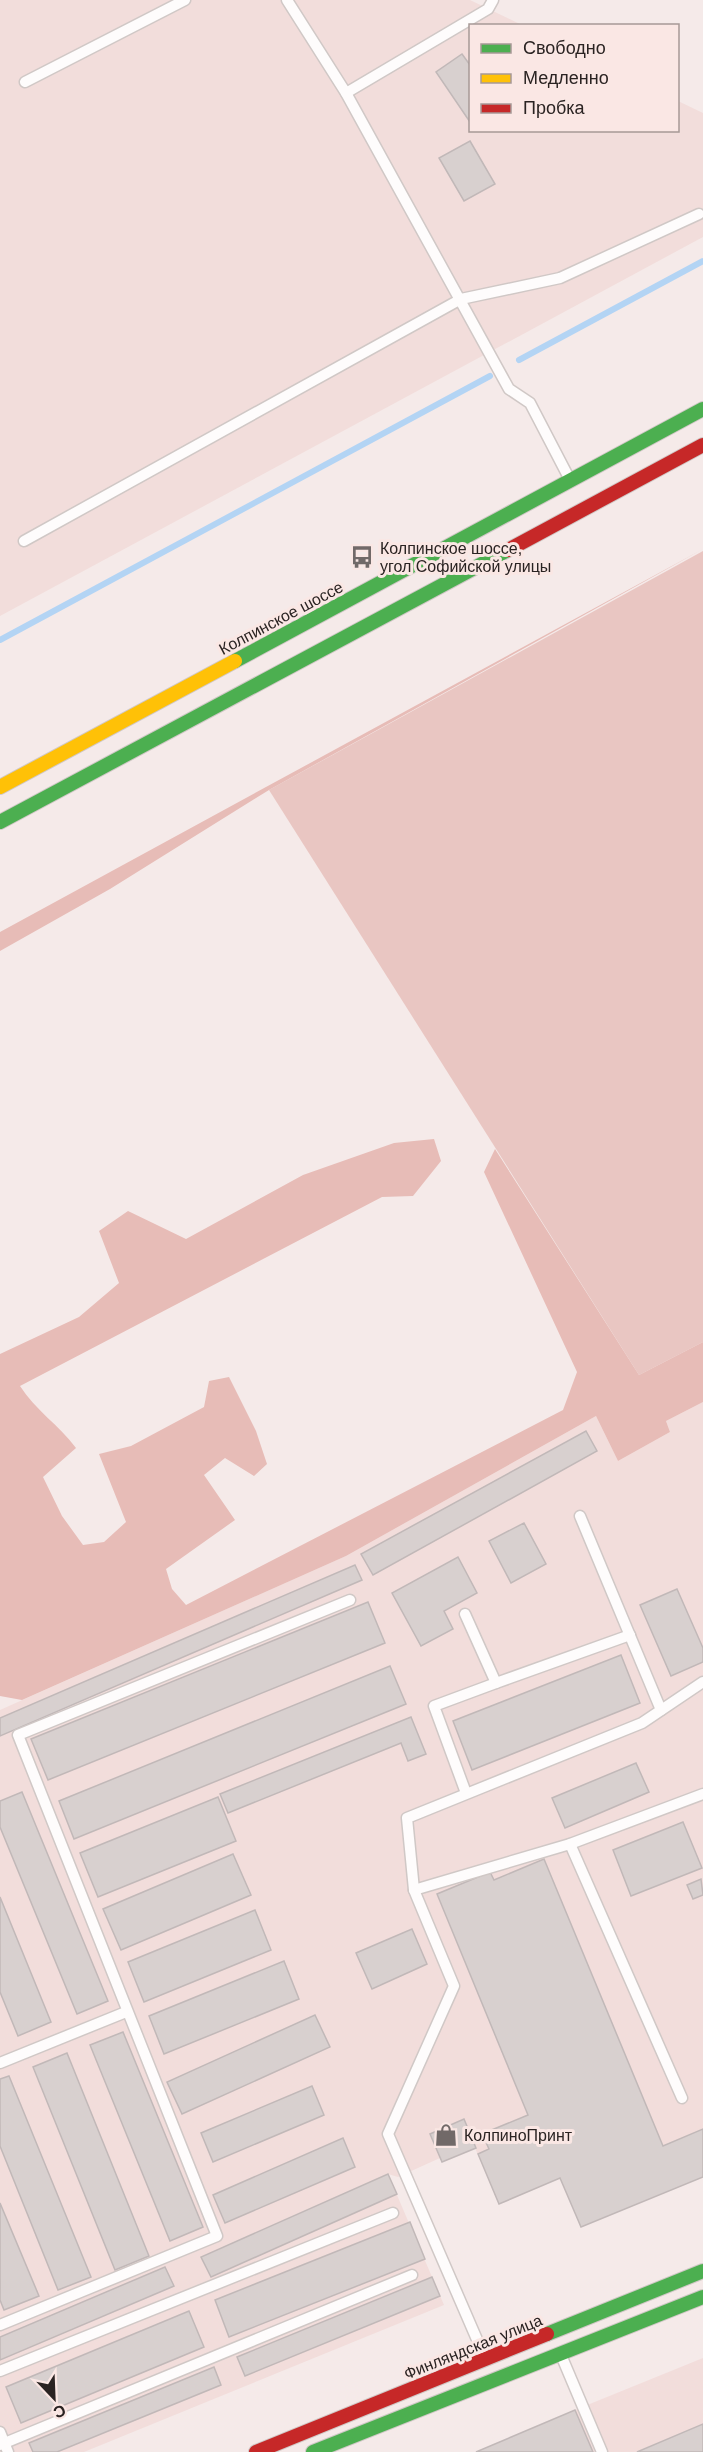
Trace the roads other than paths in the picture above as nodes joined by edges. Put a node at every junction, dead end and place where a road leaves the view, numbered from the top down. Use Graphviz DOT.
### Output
graph roads {
  1 [pos="185,0"];
  2 [pos="287,0"];
  3 [pos="493,0"];
  4 [pos="25,82"];
  5 [pos="346,93"];
  6 [pos="699,214"];
  7 [pos="460,299"];
  8 [pos="703,409"];
  9 [pos="703,445"];
  10 [pos="571,481"];
  11 [pos="24,541"];
  12 [pos="0,787"];
  13 [pos="0,822"];
  14 [pos="580,1516"];
  15 [pos="350,1600"];
  16 [pos="465,1614"];
  17 [pos="630,1635"];
  18 [pos="703,1682"];
  19 [pos="496,1683"];
  20 [pos="661,1710"];
  21 [pos="466,1793"];
  22 [pos="703,1794"];
  23 [pos="570,1844"];
  24 [pos="414,1890"];
  25 [pos="126,2012"];
  26 [pos="0,2062"];
  27 [pos="682,2098"];
  28 [pos="393,2213"];
  29 [pos="703,2271"];
  30 [pos="412,2275"];
  31 [pos="703,2297"];
  32 [pos="0,2325"];
  33 [pos="552,2333"];
  34 [pos="560,2353"];
  35 [pos="486,2360"];
  36 [pos="0,2371"];
  37 [pos="493,2379"];
  38 [pos="0,2432"];
  39 [pos="4,2447"];
  40 [pos="256,2452"];
  41 [pos="313,2452"];
  42 [pos="602,2452"];
  1 -- 4 [label="lane"];
  2 -- 5 [label="lane"];
  3 -- 5 [label="lane"];
  5 -- 7 [label="lane"];
  6 -- 7 [label="lane"];
  7 -- 10 [label="lane"];
  7 -- 11 [label="lane"];
  8 -- 10 [label="main road, Колпинское шоссе"];
  9 -- 13 [label="main road"];
  10 -- 12 [label="main road, Колпинское шоссе"];
  14 -- 17 [label="lane"];
  15 -- 25 [label="lane"];
  16 -- 19 [label="lane"];
  17 -- 19 [label="lane"];
  17 -- 20 [label="lane"];
  18 -- 20 [label="lane"];
  19 -- 21 [label="lane"];
  20 -- 21 [label="lane"];
  21 -- 24 [label="lane"];
  22 -- 23 [label="lane"];
  23 -- 24 [label="lane"];
  23 -- 27 [label="lane"];
  24 -- 35 [label="lane"];
  25 -- 26 [label="lane"];
  25 -- 32 [label="lane"];
  28 -- 36 [label="lane"];
  29 -- 33 [label="main road, Финляндская улица"];
  30 -- 39 [label="lane"];
  31 -- 34 [label="main road"];
  33 -- 34 [label="lane"];
  33 -- 35 [label="main road, Финляндская улица"];
  34 -- 37 [label="main road"];
  34 -- 42 [label="lane"];
  35 -- 37 [label="lane"];
  35 -- 40 [label="main road, Финляндская улица"];
  37 -- 41 [label="main road"];
  38 -- 39 [label="lane"];
}
